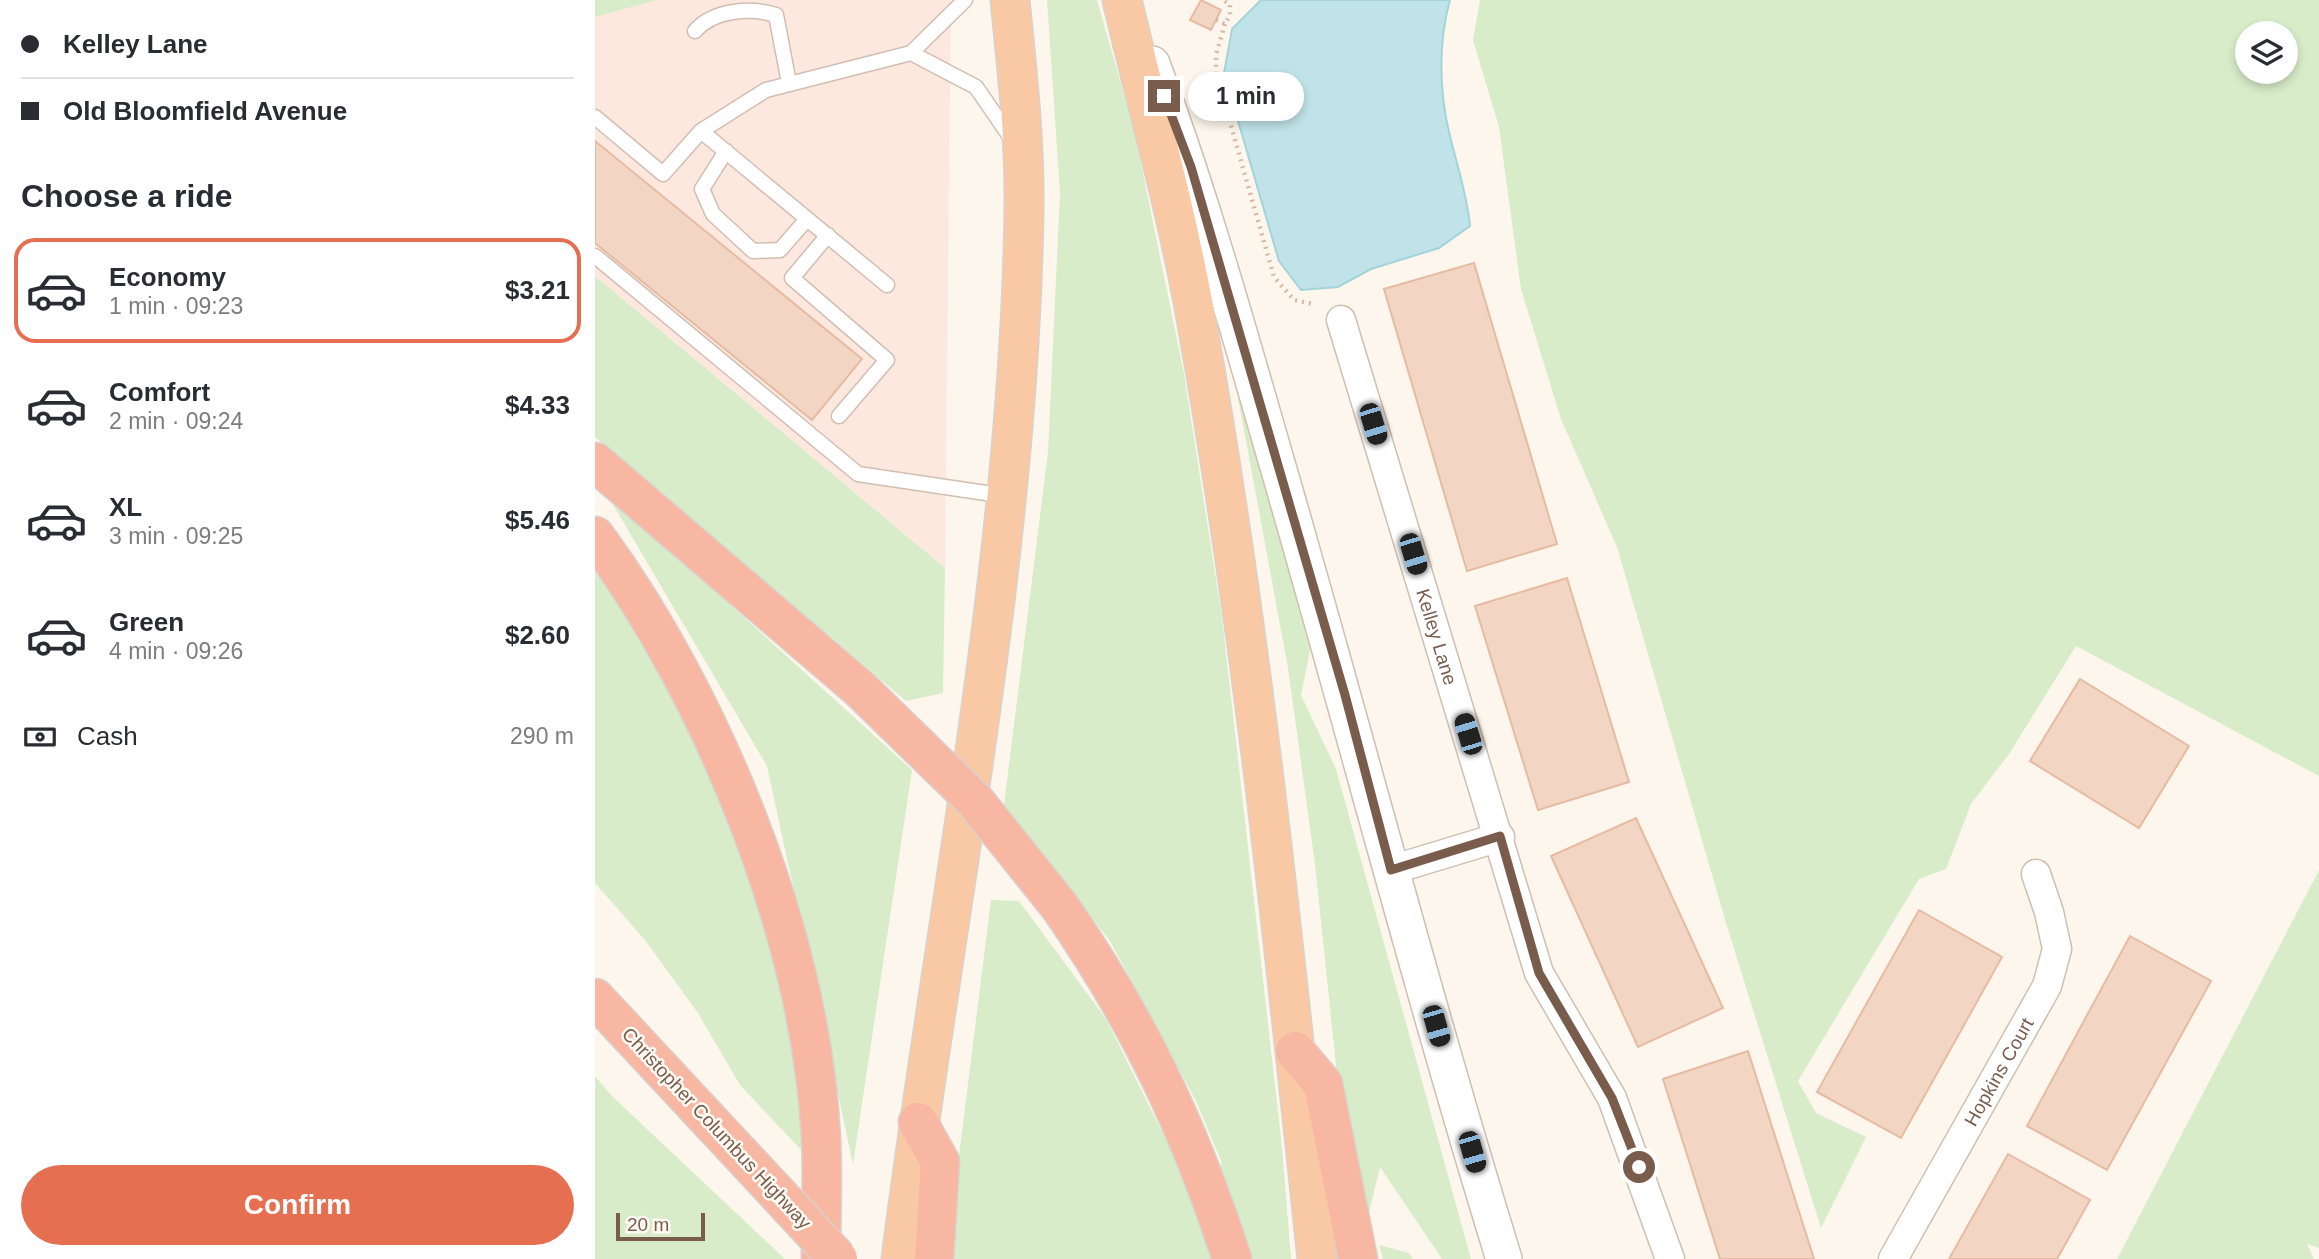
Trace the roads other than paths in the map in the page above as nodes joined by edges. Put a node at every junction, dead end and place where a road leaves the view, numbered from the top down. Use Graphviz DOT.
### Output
graph roads {
  1 [pos="965,0"];
  2 [pos="1010,0"];
  3 [pos="1122,0"];
  4 [pos="1128,0"];
  5 [pos="695,31"];
  6 [pos="911,53"];
  7 [pos="789,83"];
  8 [pos="595,117"];
  9 [pos="701,131"];
  10 [pos="726,151"];
  11 [pos="1021,152"];
  12 [pos="807,219"];
  13 [pos="828,235"];
  14 [pos="595,256"];
  15 [pos="887,285"];
  16 [pos="1341,320"];
  17 [pos="839,416"];
  18 [pos="595,463"];
  19 [pos="1007,496"];
  20 [pos="595,536"];
  21 [pos="1500,836"];
  22 [pos="1391,870"];
  23 [pos="2036,874"];
  24 [pos="595,998"];
  25 [pos="1295,1051"];
  26 [pos="918,1122"];
  27 [pos="821,1259"];
  28 [pos="838,1259"];
  29 [pos="901,1259"];
  30 [pos="933,1259"];
  31 [pos="1232,1259"];
  32 [pos="1317,1259"];
  33 [pos="1358,1259"];
  34 [pos="1504,1259"];
  35 [pos="1670,1259"];
  36 [pos="1893,1259"];
  1 -- 6 [label="lane"];
  2 -- 11 [label="highway"];
  3 -- 25 [label="highway"];
  4 -- 22 [label="street"];
  5 -- 7 [label="lane"];
  6 -- 7 [label="lane"];
  6 -- 11 [label="lane"];
  7 -- 9 [label="lane"];
  8 -- 9 [label="lane"];
  9 -- 10 [label="lane"];
  10 -- 12 [label="lane"];
  10 -- 12 [label="lane"];
  11 -- 19 [label="highway"];
  12 -- 13 [label="lane"];
  13 -- 15 [label="lane"];
  13 -- 17 [label="lane"];
  14 -- 19 [label="lane"];
  16 -- 21 [label="street, Kelley Lane"];
  18 -- 31 [label="highway, bridge"];
  19 -- 26 [label="highway"];
  20 -- 27 [label="highway"];
  21 -- 22 [label="street"];
  21 -- 35 [label="street, Kelley Lane"];
  22 -- 34 [label="street"];
  23 -- 36 [label="street, Hopkins Court"];
  24 -- 28 [label="highway, Christopher Columbus Highway, bridge"];
  25 -- 32 [label="highway"];
  25 -- 33 [label="highway"];
  26 -- 29 [label="highway"];
  26 -- 30 [label="highway"];
}
